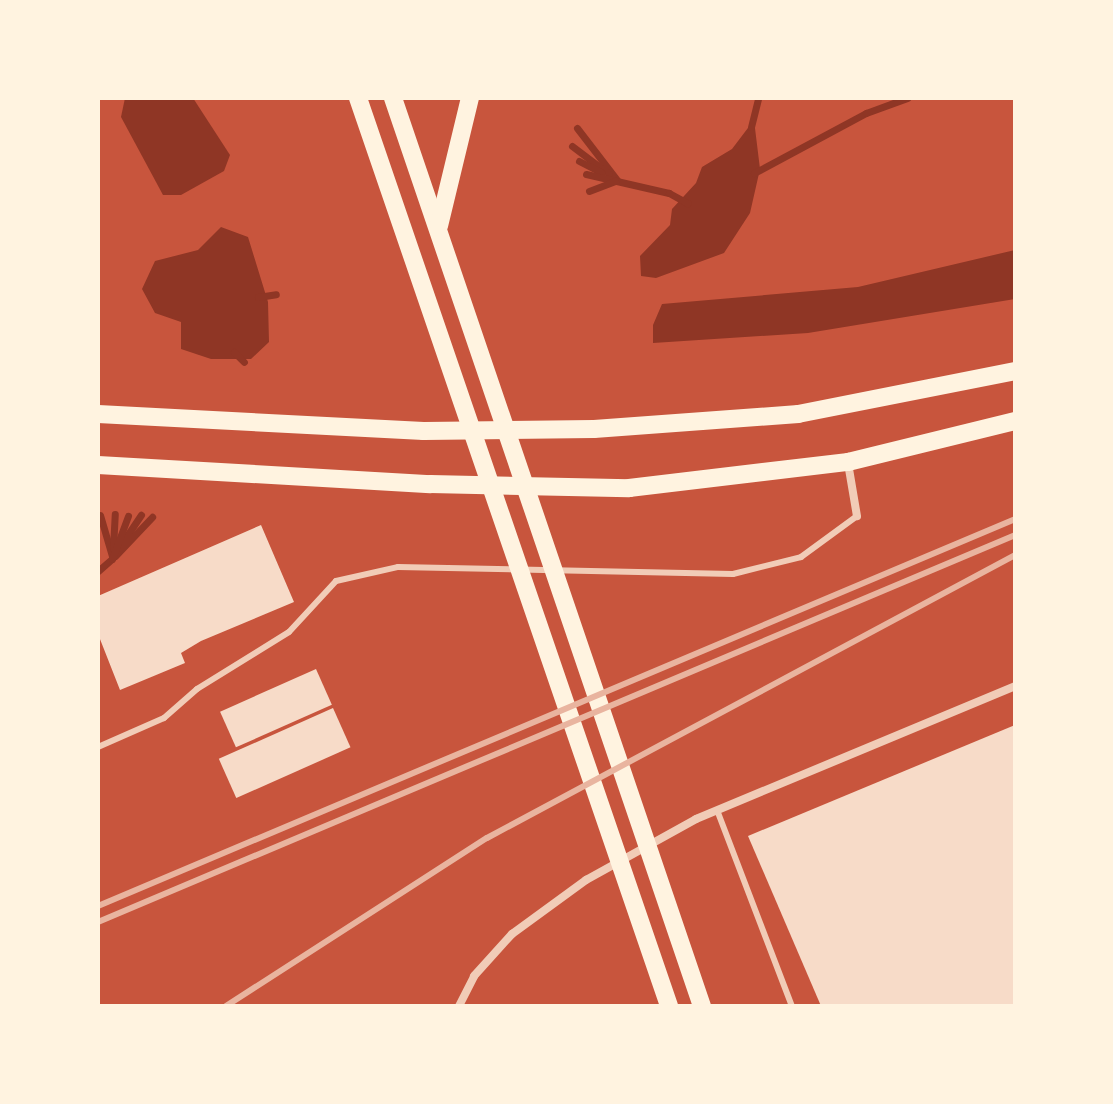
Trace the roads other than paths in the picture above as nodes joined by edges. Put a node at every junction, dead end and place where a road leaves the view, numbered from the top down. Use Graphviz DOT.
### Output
graph roads {
  1 [pos="358,98"];
  2 [pos="393,98"];
  3 [pos="470,98"];
  4 [pos="439,226"];
  5 [pos="1015,371"];
  6 [pos="98,414"];
  7 [pos="1015,421"];
  8 [pos="848,462"];
  9 [pos="98,465"];
  10 [pos="857,516"];
  11 [pos="1015,686"];
  12 [pos="98,747"];
  13 [pos="717,810"];
  14 [pos="459,1006"];
  15 [pos="669,1006"];
  16 [pos="702,1006"];
  17 [pos="792,1006"];
  1 -- 15 [label="main road"];
  2 -- 4 [label="main road"];
  3 -- 4 [label="main road"];
  4 -- 16 [label="main road"];
  5 -- 6 [label="main road"];
  7 -- 8 [label="main road"];
  8 -- 9 [label="main road"];
  8 -- 10 [label="street"];
  10 -- 12 [label="lane"];
  11 -- 13 [label="street"];
  13 -- 14 [label="street"];
  13 -- 17 [label="lane"];
}
